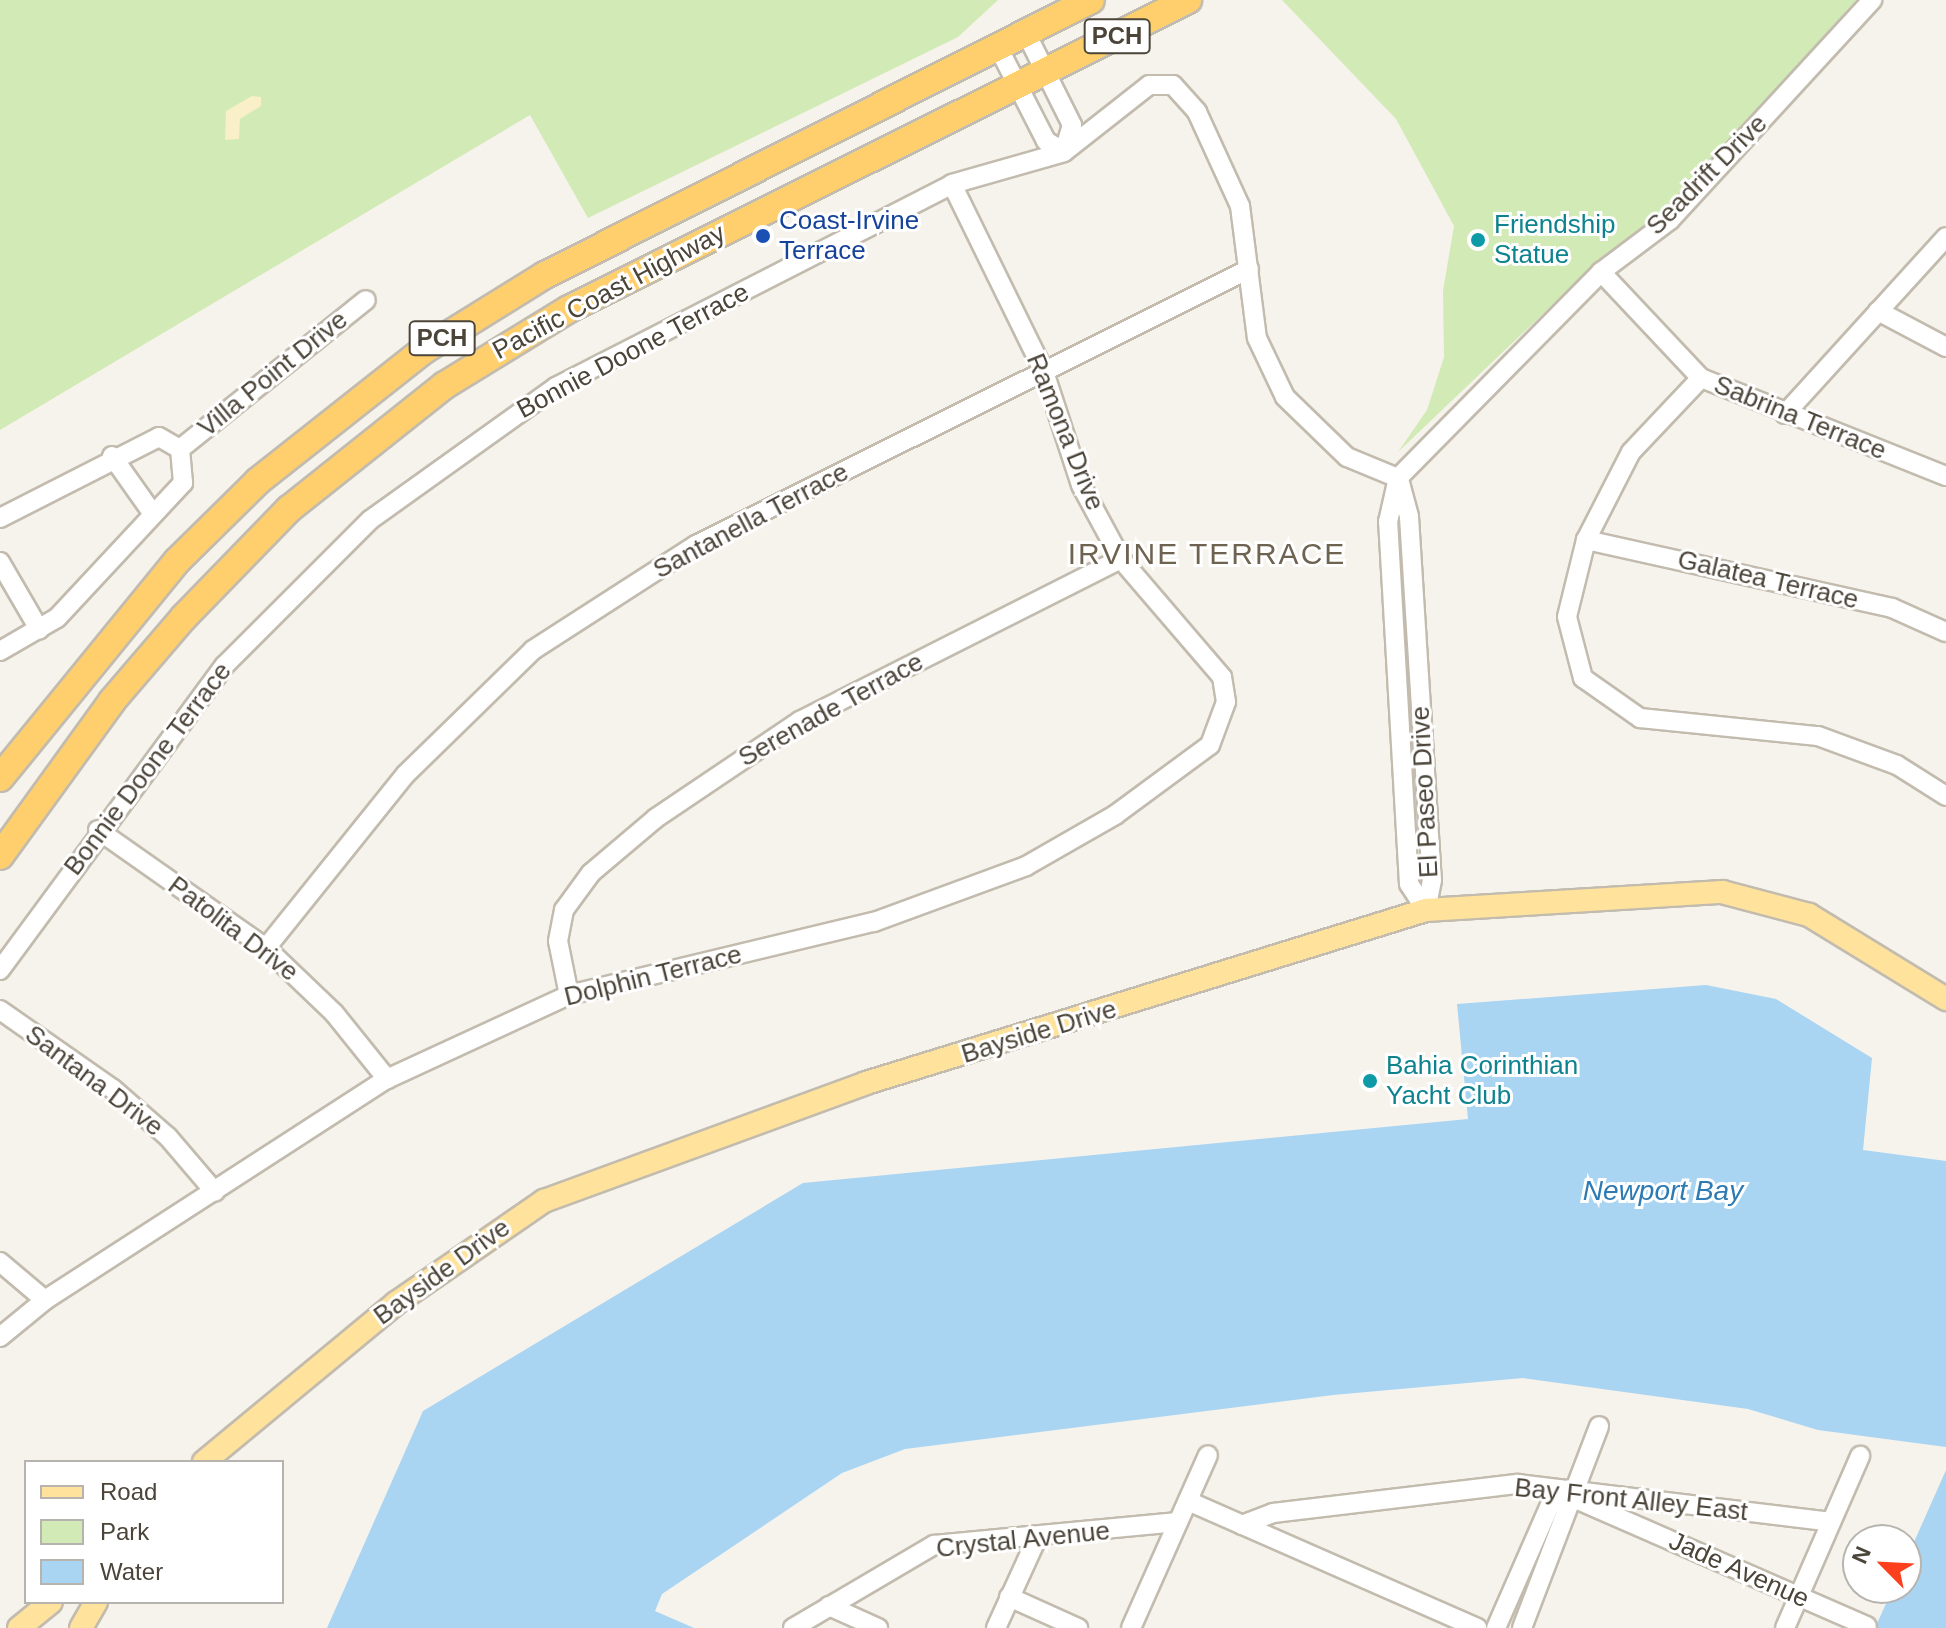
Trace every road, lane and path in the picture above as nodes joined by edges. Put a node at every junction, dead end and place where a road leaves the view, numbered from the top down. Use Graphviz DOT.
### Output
graph roads {
  1 [pos="1091,0"];
  2 [pos="1188,0"];
  3 [pos="1872,0"];
  4 [pos="1026,33"];
  5 [pos="998,47"];
  6 [pos="1046,72"];
  7 [pos="1018,87"];
  8 [pos="1064,152"];
  9 [pos="952,184"];
  10 [pos="1946,237"];
  11 [pos="1249,269"];
  12 [pos="1601,272"];
  13 [pos="366,300"];
  14 [pos="1878,311"];
  15 [pos="1946,347"];
  16 [pos="1044,372"];
  17 [pos="1701,378"];
  18 [pos="1785,414"];
  19 [pos="180,449"];
  20 [pos="112,456"];
  21 [pos="1946,476"];
  22 [pos="1398,478"];
  23 [pos="153,514"];
  24 [pos="0,518"];
  25 [pos="1586,540"];
  26 [pos="1121,559"];
  27 [pos="0,562"];
  28 [pos="39,629"];
  29 [pos="1946,632"];
  30 [pos="0,651"];
  31 [pos="1226,702"];
  32 [pos="0,778"];
  33 [pos="1946,796"];
  34 [pos="98,830"];
  35 [pos="0,856"];
  36 [pos="1426,910"];
  37 [pos="266,948"];
  38 [pos="0,970"];
  39 [pos="569,995"];
  40 [pos="1946,999"];
  41 [pos="0,1010"];
  42 [pos="387,1079"];
  43 [pos="215,1192"];
  44 [pos="0,1262"];
  45 [pos="45,1300"];
  46 [pos="0,1337"];
  47 [pos="1599,1426"];
  48 [pos="1208,1455"];
  49 [pos="1860,1456"];
  50 [pos="206,1460"];
  51 [pos="1569,1492"];
  52 [pos="1188,1501"];
  53 [pos="1178,1522"];
  54 [pos="1831,1522"];
  55 [pos="1242,1525"];
  56 [pos="1037,1538"];
  57 [pos="1799,1596"];
  58 [pos="1009,1597"];
  59 [pos="49,1604"];
  60 [pos="95,1604"];
  61 [pos="829,1606"];
  62 [pos="1867,1626"];
  63 [pos="19,1628"];
  64 [pos="81,1628"];
  65 [pos="793,1628"];
  66 [pos="878,1628"];
  67 [pos="996,1628"];
  68 [pos="1078,1628"];
  69 [pos="1131,1628"];
  70 [pos="1477,1628"];
  71 [pos="1496,1628"];
  72 [pos="1522,1628"];
  73 [pos="1785,1628"];
  1 -- 4 [label="highway, Pacific Coast Highway / PCH"];
  2 -- 6 [label="highway, Pacific Coast Highway / PCH"];
  3 -- 12 [label="street, Seadrift Drive"];
  4 -- 5 [label="highway, Pacific Coast Highway / PCH"];
  4 -- 6 [label="street"];
  5 -- 7 [label="street"];
  5 -- 32 [label="highway, Pacific Coast Highway / PCH"];
  6 -- 7 [label="highway, Pacific Coast Highway / PCH"];
  6 -- 8 [label="street"];
  7 -- 8 [label="street"];
  7 -- 35 [label="highway, Pacific Coast Highway / PCH"];
  8 -- 9 [label="street, Bonnie Doone Terrace"];
  8 -- 11 [label="street, Bonnie Doone Terrace"];
  9 -- 16 [label="street, Ramona Drive"];
  9 -- 34 [label="street, Bonnie Doone Terrace"];
  10 -- 14 [label="street"];
  11 -- 16 [label="street, Santanella Terrace"];
  11 -- 22 [label="street"];
  12 -- 17 [label="street, Sabrina Terrace"];
  12 -- 22 [label="street, Seadrift Drive"];
  13 -- 19 [label="street, Villa Point Drive"];
  14 -- 15 [label="street"];
  14 -- 18 [label="street"];
  16 -- 26 [label="street, Ramona Drive"];
  16 -- 37 [label="street, Santanella Terrace"];
  17 -- 18 [label="street, Sabrina Terrace"];
  17 -- 25 [label="street"];
  18 -- 21 [label="street, Sabrina Terrace"];
  19 -- 20 [label="street, Villa Point Drive"];
  19 -- 23 [label="street, Villa Point Drive"];
  20 -- 23 [label="street"];
  20 -- 24 [label="street, Villa Point Drive"];
  22 -- 36 [label="street, El Paseo Drive"];
  23 -- 28 [label="street, Villa Point Drive"];
  25 -- 29 [label="street, Galatea Terrace"];
  25 -- 33 [label="street"];
  26 -- 31 [label="street, Ramona Drive"];
  26 -- 39 [label="street, Serenade Terrace"];
  27 -- 28 [label="street"];
  28 -- 30 [label="street, Villa Point Drive"];
  31 -- 39 [label="street, Dolphin Terrace"];
  34 -- 37 [label="street, Patolita Drive"];
  34 -- 38 [label="street, Bonnie Doone Terrace"];
  36 -- 40 [label="main road, Bayside Drive"];
  36 -- 50 [label="main road, Bayside Drive"];
  37 -- 42 [label="street, Patolita Drive"];
  39 -- 42 [label="street, Dolphin Terrace"];
  41 -- 43 [label="street, Santana Drive"];
  42 -- 43 [label="street, Dolphin Terrace"];
  43 -- 45 [label="street, Dolphin Terrace"];
  44 -- 45 [label="street"];
  45 -- 46 [label="street, Dolphin Terrace"];
  47 -- 51 [label="street"];
  48 -- 52 [label="street"];
  49 -- 54 [label="street"];
  51 -- 54 [label="street, Bay Front Alley East"];
  51 -- 55 [label="street, Bay Front Alley East"];
  51 -- 57 [label="street, Jade Avenue"];
  51 -- 71 [label="street"];
  51 -- 72 [label="street"];
  52 -- 53 [label="street"];
  52 -- 55 [label="street"];
  53 -- 56 [label="street, Crystal Avenue"];
  53 -- 69 [label="street"];
  54 -- 57 [label="street"];
  55 -- 70 [label="street"];
  56 -- 58 [label="street"];
  56 -- 61 [label="street, Crystal Avenue"];
  57 -- 62 [label="street, Jade Avenue"];
  57 -- 73 [label="street"];
  58 -- 67 [label="street"];
  58 -- 68 [label="street"];
  59 -- 63 [label="main road"];
  60 -- 64 [label="main road"];
  61 -- 65 [label="street, Crystal Avenue"];
  61 -- 66 [label="street"];
}
